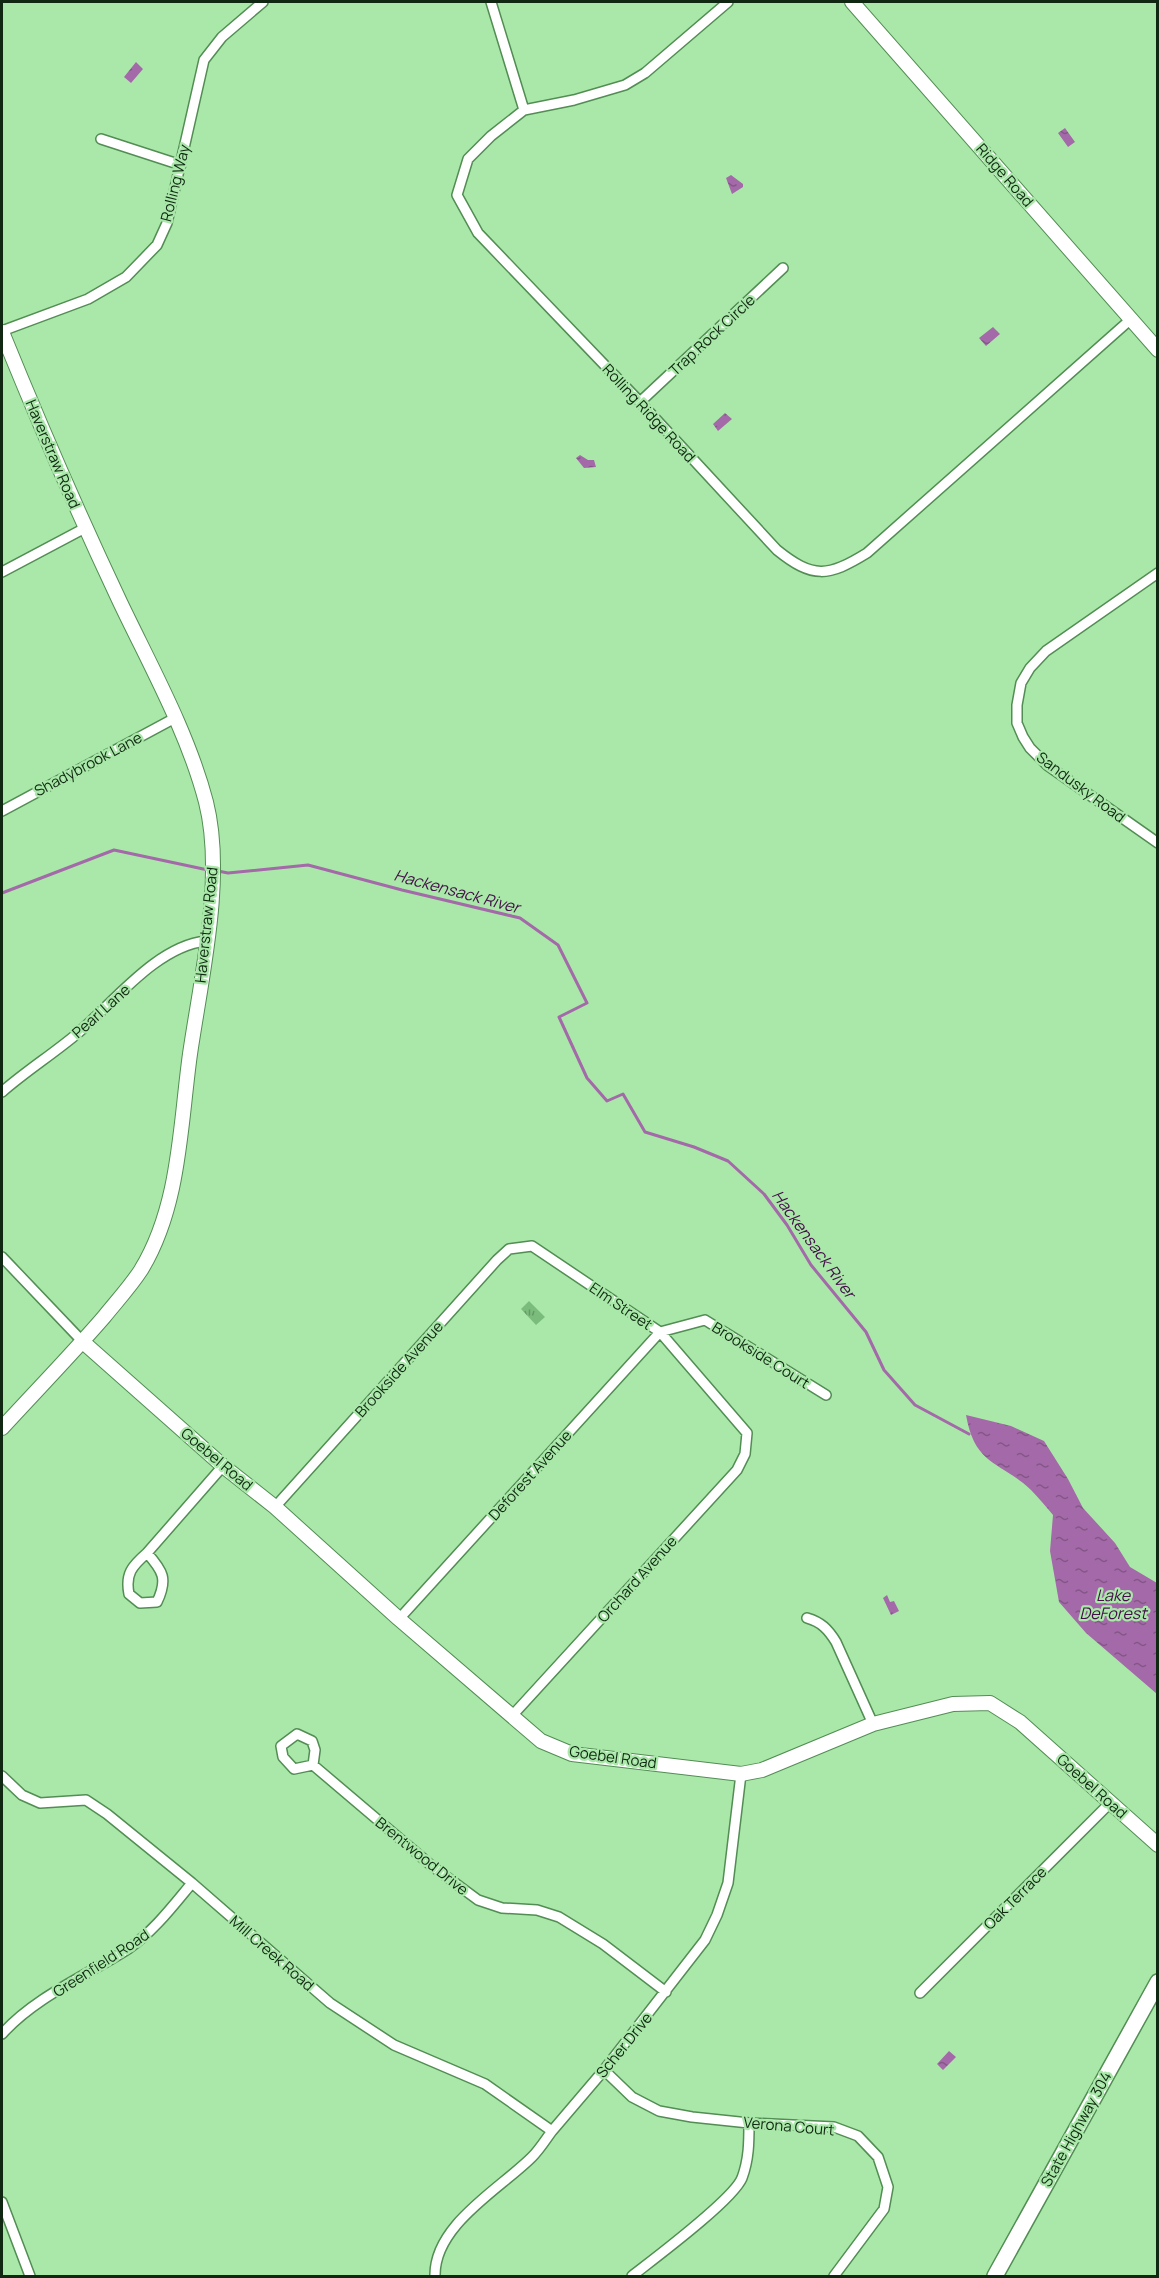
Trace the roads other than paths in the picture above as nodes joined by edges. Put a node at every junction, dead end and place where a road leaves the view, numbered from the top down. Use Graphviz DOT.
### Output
graph roads {
  1 [pos="263,2"];
  2 [pos="491,2"];
  3 [pos="728,2"];
  4 [pos="852,2"];
  5 [pos="524,110"];
  6 [pos="101,139"];
  7 [pos="181,165"];
  8 [pos="783,268"];
  9 [pos="1131,320"];
  10 [pos="2,331"];
  11 [pos="1158,350"];
  12 [pos="640,402"];
  13 [pos="85,528"];
  14 [pos="2,572"];
  15 [pos="1158,573"];
  16 [pos="175,718"];
  17 [pos="2,811"];
  18 [pos="1158,843"];
  19 [pos="206,941"];
  20 [pos="2,1092"];
  21 [pos="532,1246"];
  22 [pos="2,1257"];
  23 [pos="660,1332"];
  24 [pos="83,1342"];
  25 [pos="826,1395"];
  26 [pos="2,1428"];
  27 [pos="747,1433"];
  28 [pos="223,1466"];
  29 [pos="275,1507"];
  30 [pos="147,1553"];
  31 [pos="399,1618"];
  32 [pos="807,1618"];
  33 [pos="511,1717"];
  34 [pos="873,1724"];
  35 [pos="313,1765"];
  36 [pos="741,1774"];
  37 [pos="2,1776"];
  38 [pos="1110,1803"];
  39 [pos="1158,1845"];
  40 [pos="192,1883"];
  41 [pos="1158,1982"];
  42 [pos="666,1992"];
  43 [pos="920,1993"];
  44 [pos="2,2034"];
  45 [pos="604,2070"];
  46 [pos="749,2123"];
  47 [pos="552,2131"];
  48 [pos="2,2202"];
  49 [pos="30,2277"];
  50 [pos="435,2277"];
  51 [pos="632,2277"];
  52 [pos="834,2277"];
  53 [pos="995,2277"];
  1 -- 7 [label="street, Rolling Way"];
  2 -- 5 [label="street"];
  3 -- 5 [label="street, Rolling Ridge Road"];
  4 -- 9 [label="street, Ridge Road"];
  5 -- 12 [label="street, Rolling Ridge Road"];
  6 -- 7 [label="street"];
  7 -- 10 [label="street, Rolling Way"];
  8 -- 12 [label="street, Trap Rock Circle"];
  9 -- 11 [label="street, Ridge Road"];
  9 -- 12 [label="street, Rolling Ridge Road"];
  10 -- 13 [label="street, Haverstraw Road"];
  13 -- 14 [label="street"];
  13 -- 16 [label="street, Haverstraw Road"];
  15 -- 18 [label="street, Sandusky Road"];
  16 -- 17 [label="street, Shadybrook Lane"];
  16 -- 19 [label="street, Haverstraw Road"];
  19 -- 20 [label="street, Pearl Lane"];
  19 -- 24 [label="street, Haverstraw Road"];
  21 -- 23 [label="street, Elm Street"];
  21 -- 29 [label="street, Brookside Avenue"];
  22 -- 24 [label="street"];
  23 -- 25 [label="street, Brookside Court"];
  23 -- 27 [label="street, Elm Street"];
  23 -- 31 [label="street, Deforest Avenue"];
  24 -- 26 [label="street, Haverstraw Road"];
  24 -- 28 [label="street, Goebel Road"];
  27 -- 33 [label="street, Orchard Avenue"];
  28 -- 29 [label="street, Goebel Road"];
  28 -- 30 [label="street"];
  29 -- 31 [label="street, Goebel Road"];
  30 -- 30 [label="street"];
  31 -- 33 [label="street, Goebel Road"];
  32 -- 34 [label="street"];
  33 -- 36 [label="street, Goebel Road"];
  34 -- 36 [label="street, Goebel Road"];
  34 -- 38 [label="street, Goebel Road"];
  35 -- 42 [label="street, Brentwood Drive"];
  36 -- 42 [label="street, Scher Drive"];
  37 -- 40 [label="street, Mill Creek Road"];
  38 -- 39 [label="street, Goebel Road"];
  38 -- 43 [label="street, Oak Terrace"];
  40 -- 44 [label="street, Greenfield Road"];
  40 -- 47 [label="street, Mill Creek Road"];
  41 -- 53 [label="main road, State Highway 304"];
  42 -- 45 [label="street, Scher Drive"];
  45 -- 46 [label="street, Verona Court"];
  45 -- 47 [label="street, Scher Drive"];
  46 -- 51 [label="street"];
  46 -- 52 [label="street, Verona Court"];
  47 -- 50 [label="street, Scher Drive"];
  48 -- 49 [label="street"];
}
